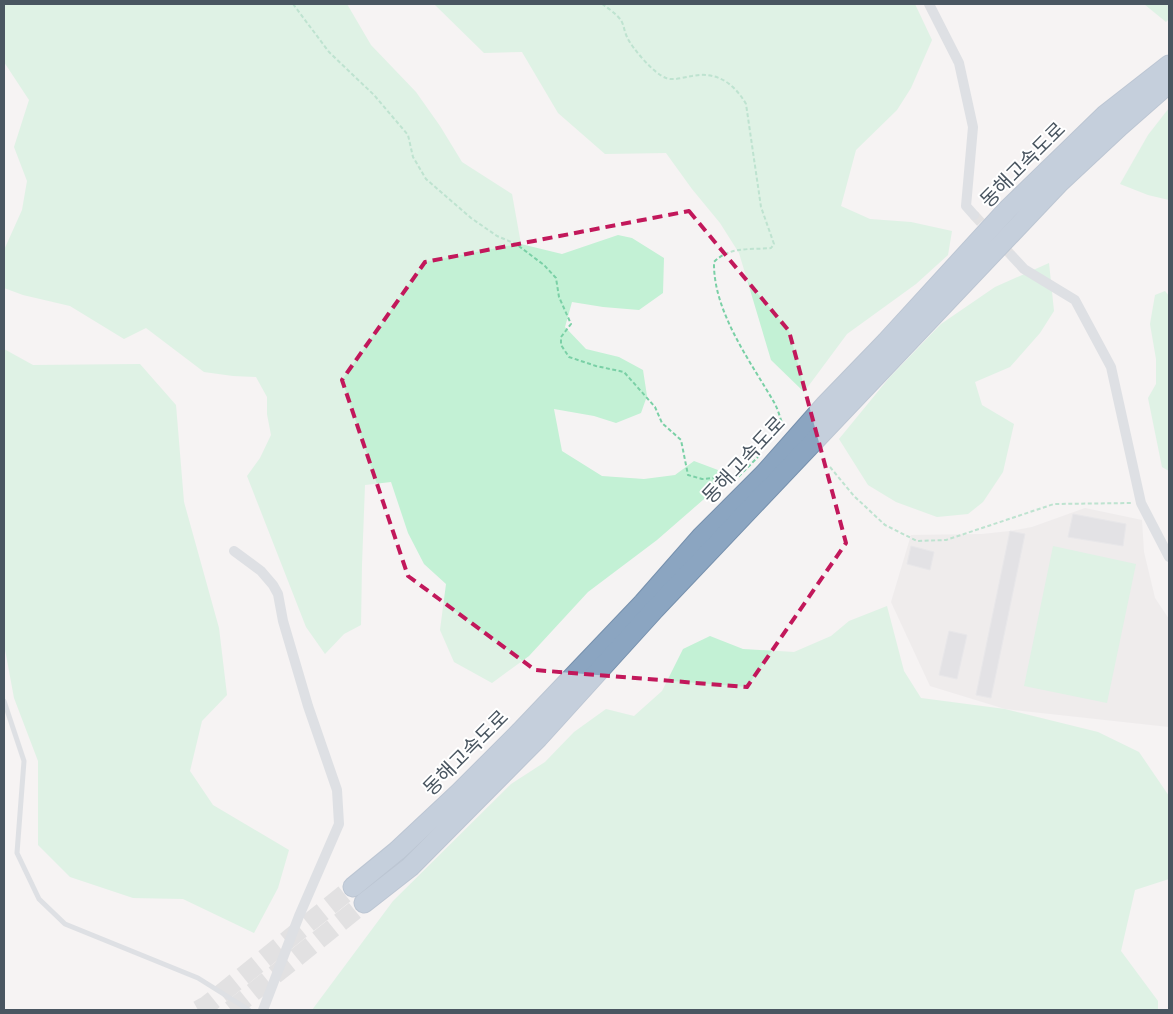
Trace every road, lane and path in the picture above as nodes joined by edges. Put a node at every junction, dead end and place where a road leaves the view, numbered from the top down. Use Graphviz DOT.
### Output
graph roads {
  1 [pos="293,4"];
  2 [pos="602,4"];
  3 [pos="929,4"];
  4 [pos="1169,65"];
  5 [pos="1169,83"];
  6 [pos="974,215"];
  7 [pos="1012,256"];
  8 [pos="784,430"];
  9 [pos="765,450"];
  10 [pos="830,467"];
  11 [pos="1141,503"];
  12 [pos="234,551"];
  13 [pos="1169,556"];
  14 [pos="4,703"];
  15 [pos="353,887"];
  16 [pos="364,902"];
  17 [pos="249,1010"];
  18 [pos="263,1010"];
  1 -- 9 [label="path"];
  2 -- 8 [label="path"];
  3 -- 6 [label="street"];
  4 -- 15 [label="highway, 동해고속도로"];
  5 -- 16 [label="highway, 동해고속도로"];
  7 -- 11 [label="street"];
  10 -- 11 [label="path"];
  11 -- 13 [label="street"];
  12 -- 18 [label="street"];
  14 -- 17 [label="lane"];
}
